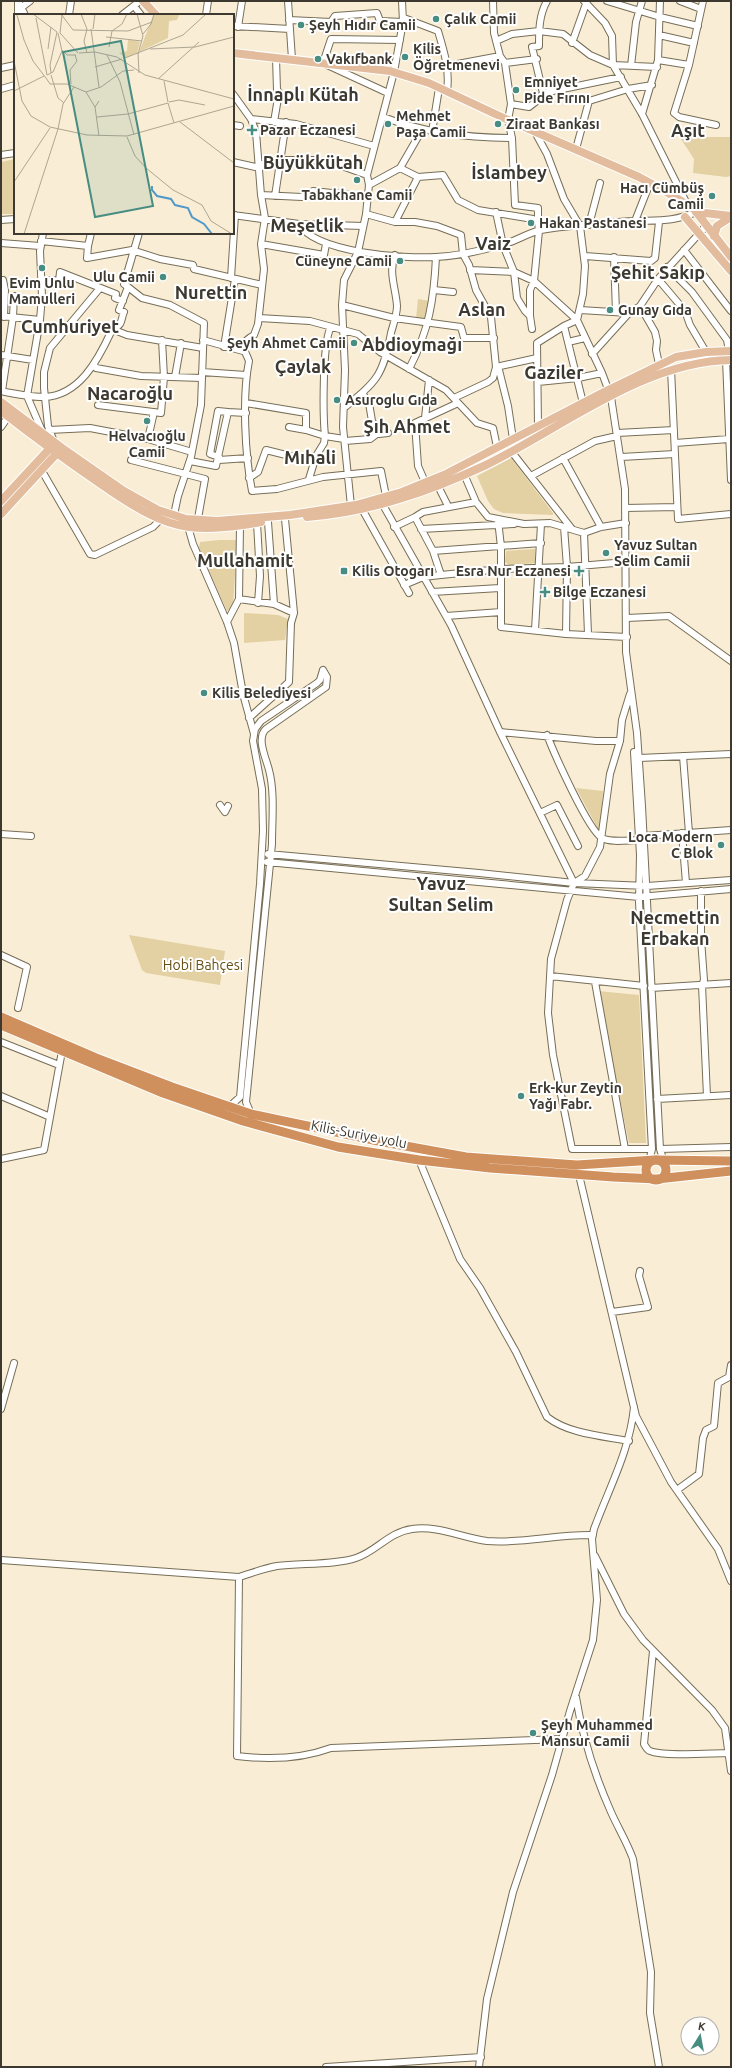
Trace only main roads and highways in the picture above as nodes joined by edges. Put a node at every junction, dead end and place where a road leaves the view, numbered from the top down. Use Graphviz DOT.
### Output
graph roads {
  1 [pos="142,1"];
  2 [pos="155,14"];
  3 [pos="234,53"];
  4 [pos="696,212"];
  5 [pos="685,217"];
  6 [pos="731,217"];
  7 [pos="714,236"];
  8 [pos="731,257"];
  9 [pos="731,271"];
  10 [pos="730,351"];
  11 [pos="728,360"];
  12 [pos="610,393"];
  13 [pos="1,402"];
  14 [pos="1,411"];
  15 [pos="46,437"];
  16 [pos="52,446"];
  17 [pos="59,452"];
  18 [pos="40,459"];
  19 [pos="64,460"];
  20 [pos="49,464"];
  21 [pos="1,501"];
  22 [pos="1,514"];
  23 [pos="192,523"];
  24 [pos="1,1017"];
  25 [pos="1,1025"];
  26 [pos="731,1161"];
  27 [pos="656,1162"];
  28 [pos="731,1170"];
  29 [pos="657,1179"];
  1 -- 2 [label="main road"];
  3 -- 4 [label="main road"];
  4 -- 6 [label="main road"];
  4 -- 7 [label="main road"];
  5 -- 9 [label="main road"];
  6 -- 7 [label="main road"];
  7 -- 8 [label="main road"];
  10 -- 12 [label="main road"];
  11 -- 12 [label="main road"];
  12 -- 23 [label="main road"];
  12 -- 23 [label="main road"];
  13 -- 15 [label="main road"];
  14 -- 15 [label="main road"];
  15 -- 16 [label="main road"];
  15 -- 18 [label="main road"];
  16 -- 17 [label="main road"];
  16 -- 18 [label="main road"];
  17 -- 19 [label="main road"];
  17 -- 20 [label="main road"];
  17 -- 23 [label="main road"];
  18 -- 21 [label="main road"];
  19 -- 20 [label="main road"];
  19 -- 23 [label="main road"];
  20 -- 22 [label="main road"];
  24 -- 27 [label="highway"];
  25 -- 29 [label="highway, Kilis-Suriye yolu"];
  26 -- 27 [label="highway"];
  27 -- 29 [label="highway"];
  27 -- 29 [label="highway"];
  28 -- 29 [label="highway, Kilis-Suriye yolu"];
}
